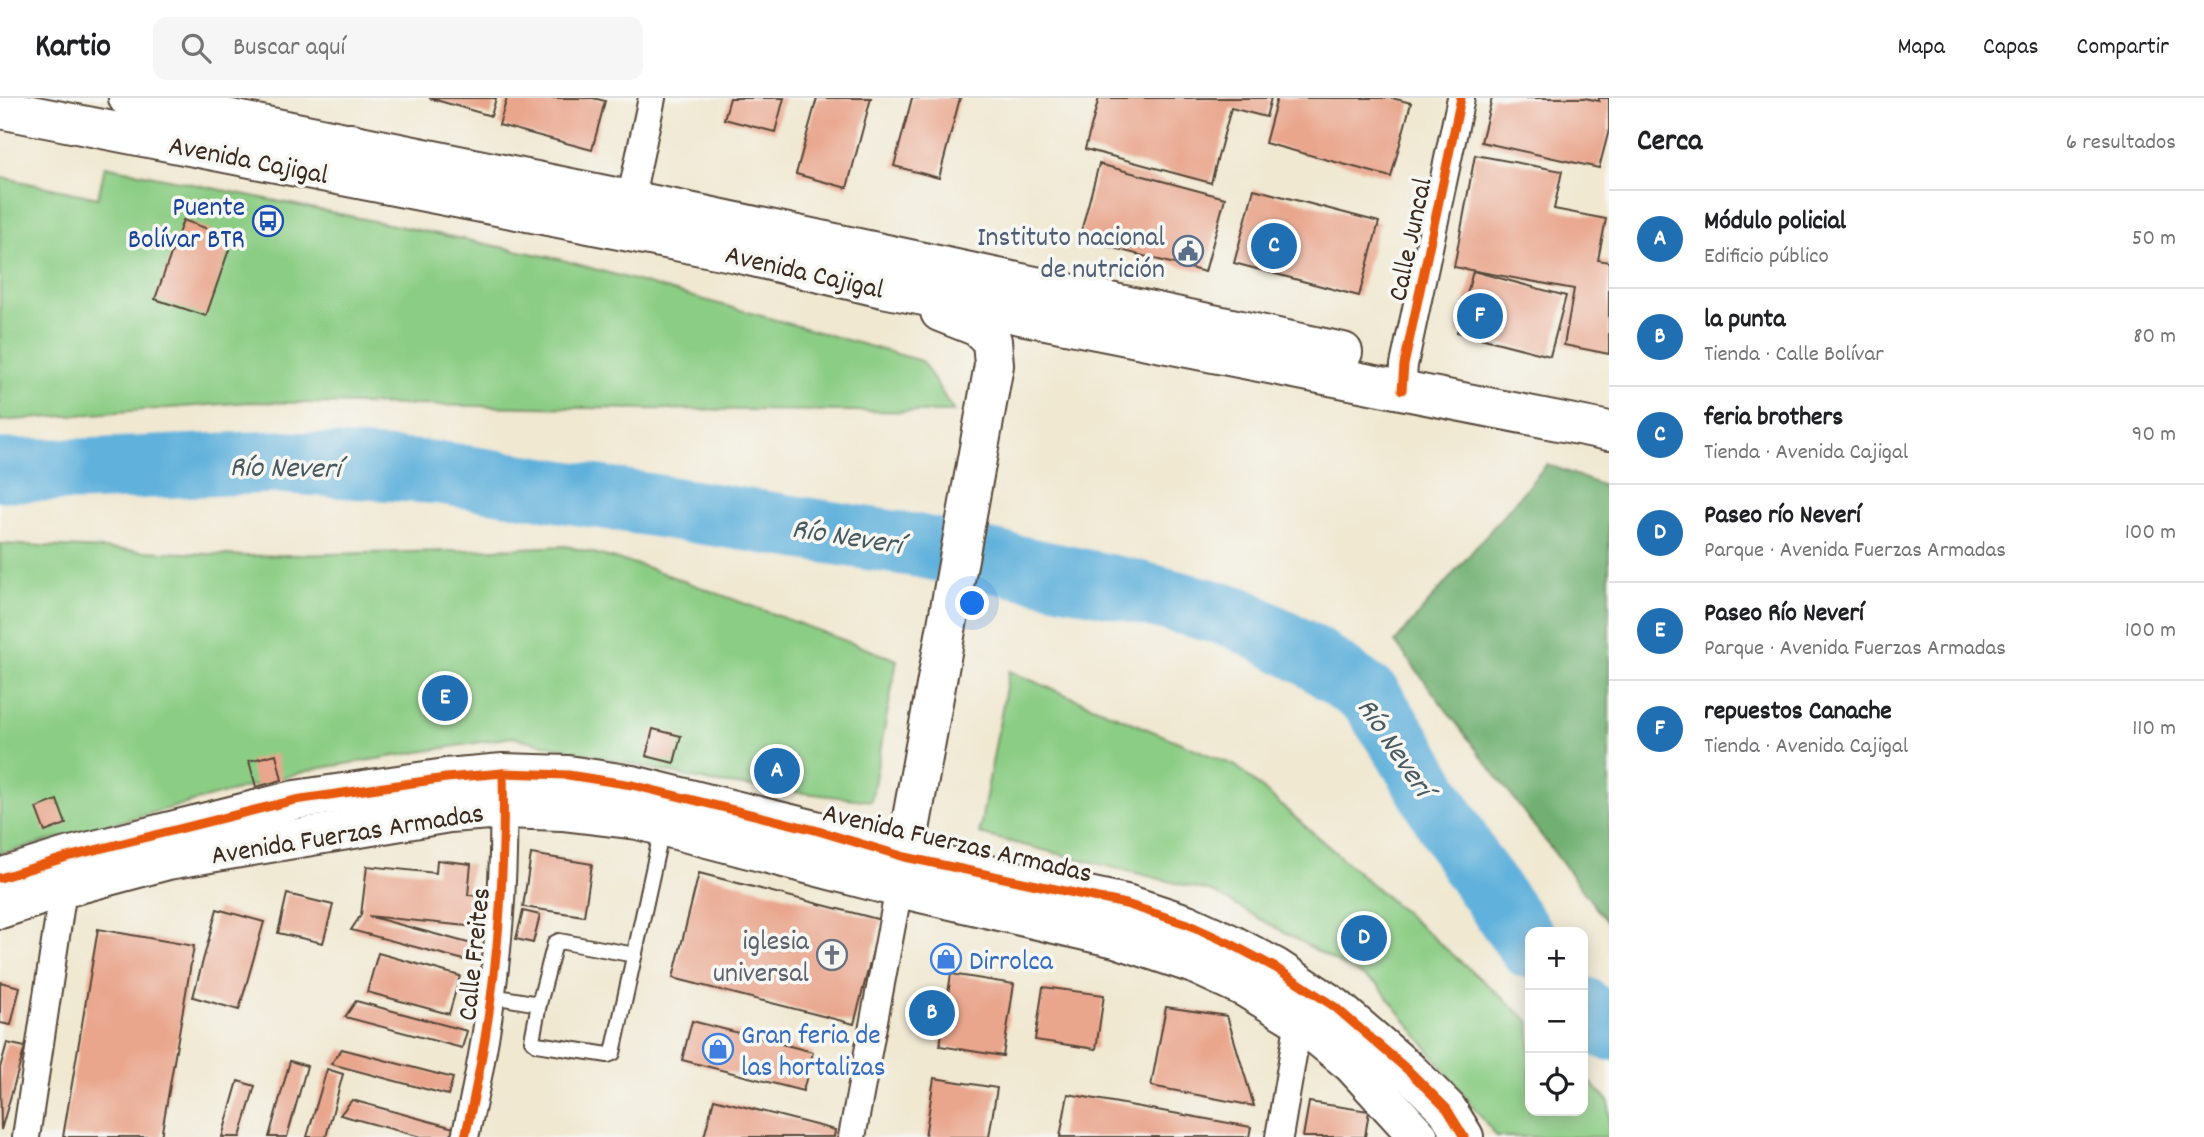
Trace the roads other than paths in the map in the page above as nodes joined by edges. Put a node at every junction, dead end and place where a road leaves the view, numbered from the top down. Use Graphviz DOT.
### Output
graph roads {
  1 [pos="128,98"];
  2 [pos="652,98"];
  3 [pos="1461,98"];
  4 [pos="0,109"];
  5 [pos="239,109"];
  6 [pos="630,201"];
  7 [pos="883,288"];
  8 [pos="1403,378"];
  9 [pos="1609,404"];
  10 [pos="1609,430"];
  11 [pos="503,791"];
  12 [pos="663,826"];
  13 [pos="65,872"];
  14 [pos="902,873"];
  15 [pos="0,878"];
  16 [pos="0,909"];
  17 [pos="635,956"];
  18 [pos="492,996"];
  19 [pos="539,1004"];
  20 [pos="1302,1004"];
  21 [pos="26,1137"];
  22 [pos="465,1137"];
  23 [pos="852,1137"];
  24 [pos="1279,1137"];
  25 [pos="1419,1137"];
  26 [pos="1464,1137"];
  1 -- 5 [label="main road, Avenida Cajigal"];
  2 -- 6 [label="street"];
  3 -- 8 [label="street, Calle Juncal"];
  4 -- 7 [label="main road, Avenida Cajigal"];
  5 -- 6 [label="main road, Avenida Cajigal"];
  6 -- 8 [label="main road, Avenida Cajigal"];
  7 -- 8 [label="main road, Avenida Cajigal"];
  7 -- 14 [label="main road"];
  8 -- 9 [label="main road, Avenida Cajigal"];
  8 -- 10 [label="main road, Avenida Cajigal"];
  11 -- 12 [label="main road, Avenida Fuerzas Armadas"];
  11 -- 13 [label="main road, Avenida Fuerzas Armadas"];
  11 -- 14 [label="main road, Avenida Fuerzas Armadas"];
  11 -- 18 [label="street, Calle Freites"];
  12 -- 14 [label="main road, Avenida Fuerzas Armadas"];
  12 -- 17 [label="lane"];
  13 -- 15 [label="main road, Avenida Fuerzas Armadas"];
  13 -- 16 [label="main road, Avenida Fuerzas Armadas"];
  13 -- 21 [label="street"];
  14 -- 20 [label="main road, Avenida Fuerzas Armadas"];
  14 -- 23 [label="street"];
  17 -- 19 [label="lane"];
  17 -- 19 [label="lane"];
  18 -- 19 [label="lane"];
  18 -- 22 [label="street, Calle Freites"];
  20 -- 24 [label="street"];
  20 -- 25 [label="main road, Avenida Fuerzas Armadas"];
  20 -- 26 [label="main road, Avenida Fuerzas Armadas"];
}
